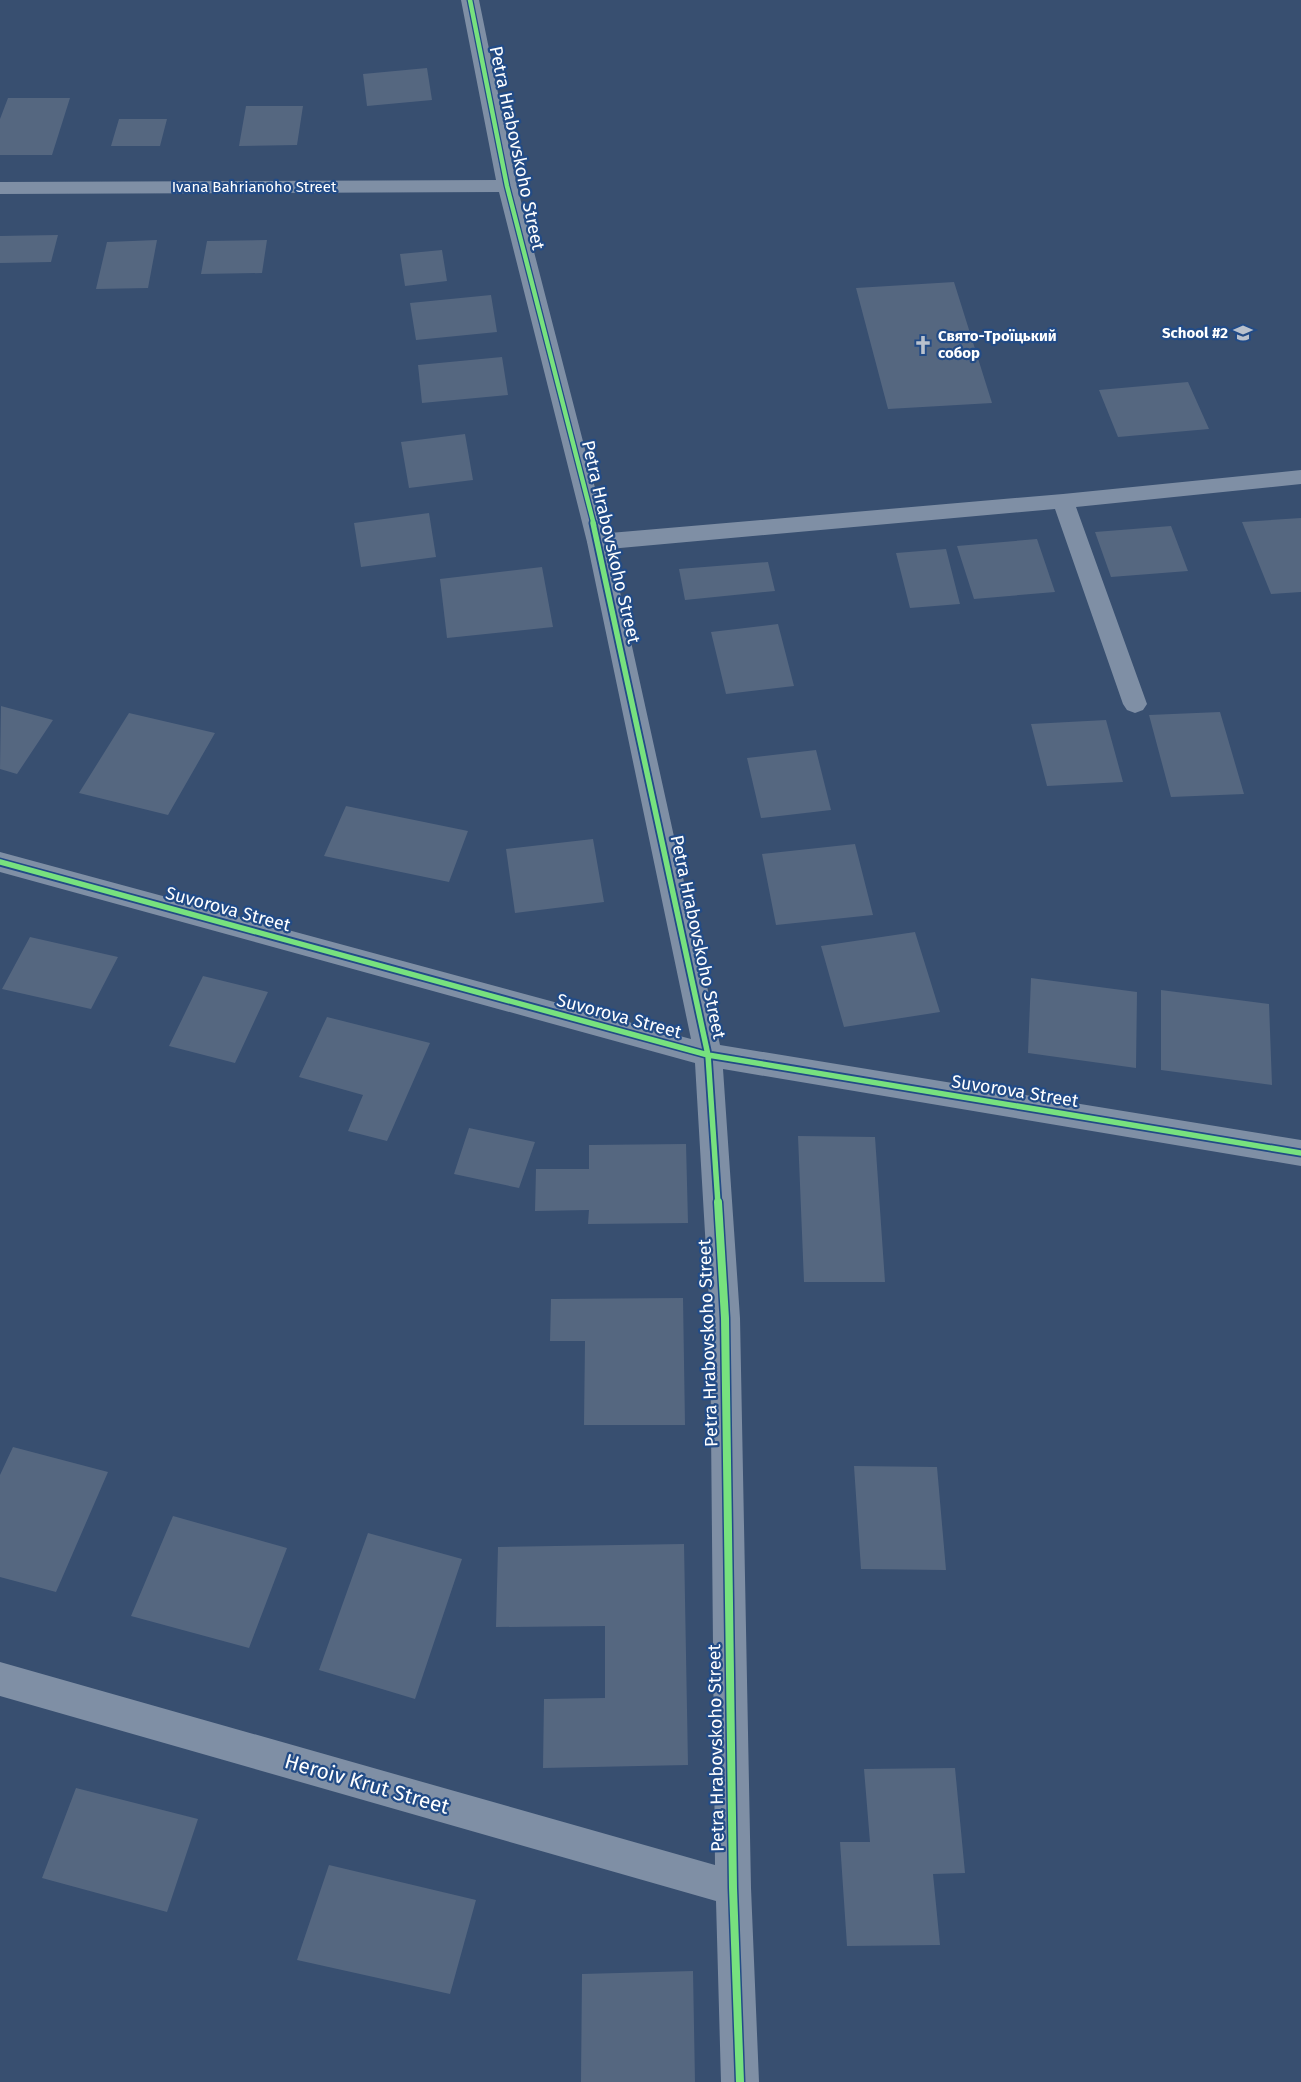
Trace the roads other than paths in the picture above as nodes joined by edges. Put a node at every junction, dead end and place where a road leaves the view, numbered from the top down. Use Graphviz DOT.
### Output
graph roads {
  1 [pos="470,0"];
  2 [pos="507,186"];
  3 [pos="0,188"];
  4 [pos="1301,477"];
  5 [pos="1063,501"];
  6 [pos="598,542"];
  7 [pos="1135,704"];
  8 [pos="0,862"];
  9 [pos="708,1055"];
  10 [pos="1301,1153"];
  11 [pos="0,1679"];
  12 [pos="733,1888"];
  13 [pos="740,2082"];
  1 -- 2 [label="street, Petra Hrabovskoho Street"];
  2 -- 3 [label="street, Ivana Bahrianoho Street"];
  2 -- 6 [label="street, Petra Hrabovskoho Street"];
  4 -- 5 [label="lane"];
  5 -- 6 [label="lane"];
  5 -- 7 [label="lane"];
  6 -- 9 [label="street, Petra Hrabovskoho Street"];
  8 -- 9 [label="street, Suvorova Street"];
  9 -- 10 [label="street, Suvorova Street"];
  9 -- 12 [label="street, Petra Hrabovskoho Street"];
  11 -- 12 [label="street, Heroiv Krut Street"];
  12 -- 13 [label="street, Petra Hrabovskoho Street"];
}
